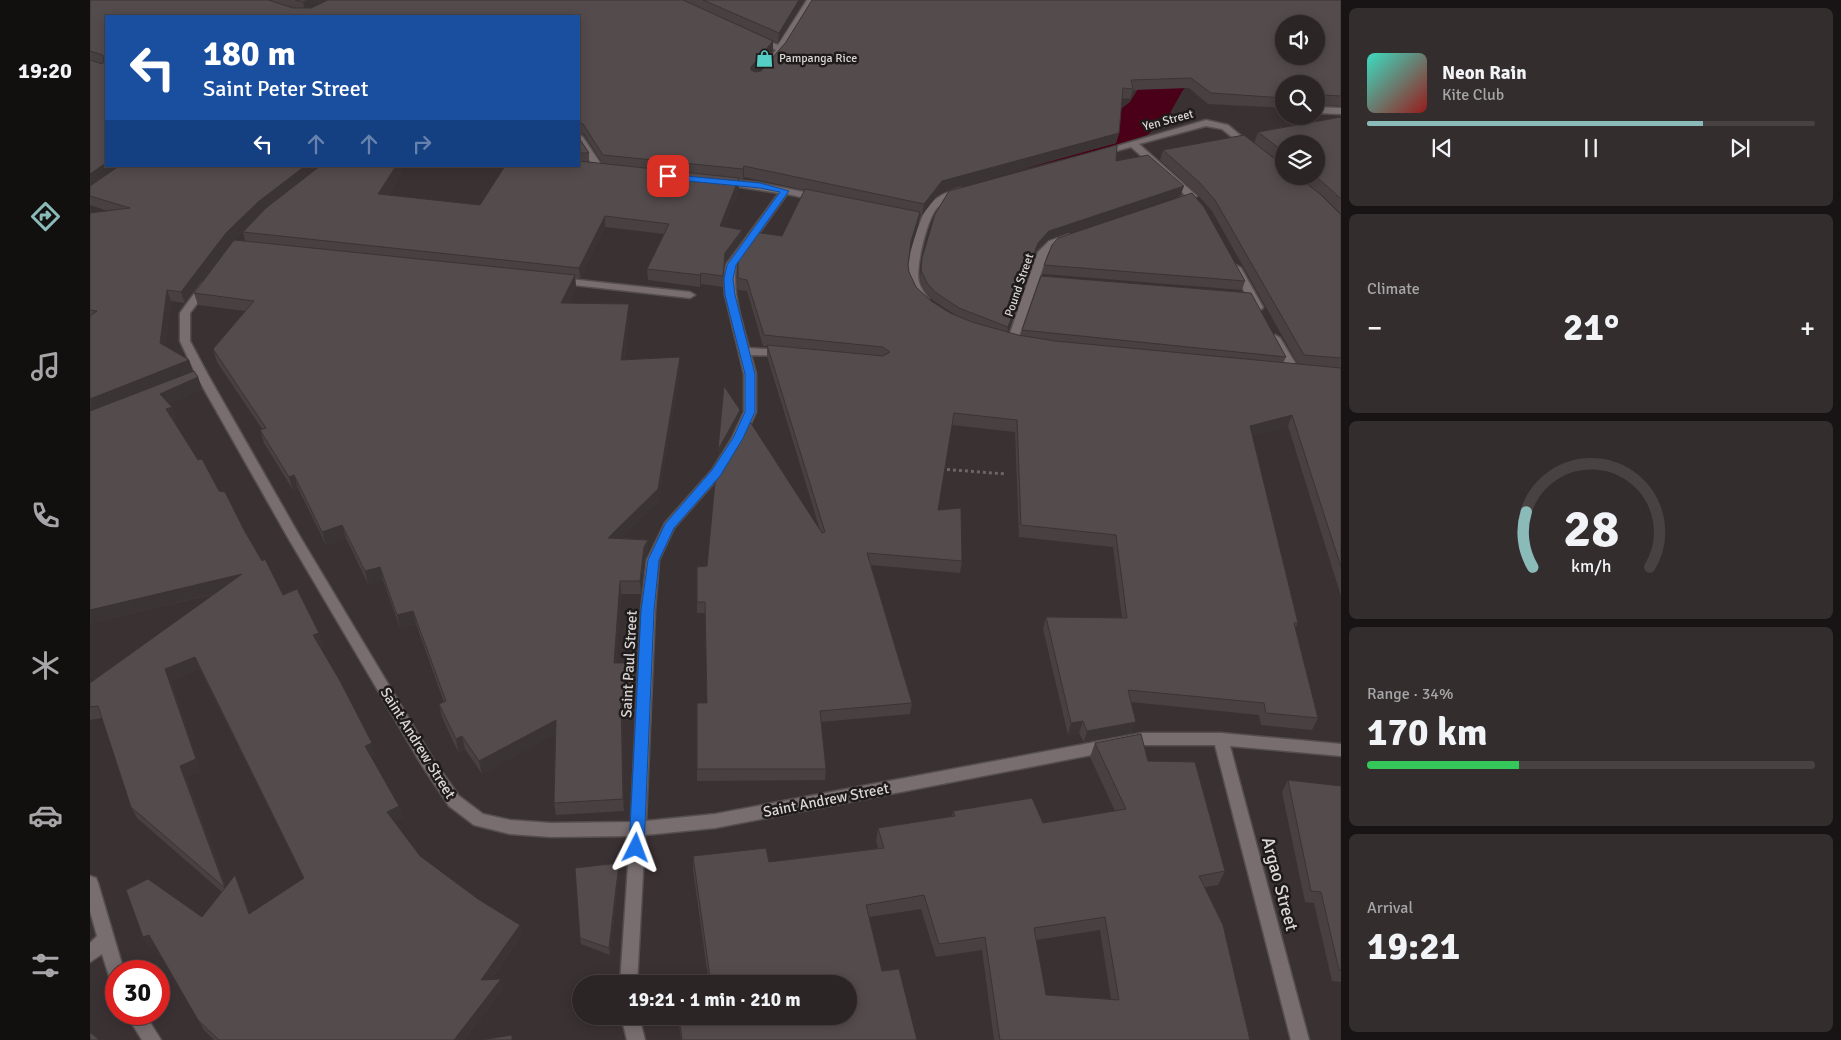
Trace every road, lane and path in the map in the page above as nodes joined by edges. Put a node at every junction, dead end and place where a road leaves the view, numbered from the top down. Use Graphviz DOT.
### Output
graph roads {
  1 [pos="811,0"];
  2 [pos="755,38"];
  3 [pos="781,49"];
  4 [pos="768,63"];
  5 [pos="1325,110"];
  6 [pos="1341,111"];
  7 [pos="580,139"];
  8 [pos="1132,143"];
  9 [pos="1254,150"];
  10 [pos="1095,154"];
  11 [pos="599,169"];
  12 [pos="710,180"];
  13 [pos="973,188"];
  14 [pos="785,191"];
  15 [pos="832,201"];
  16 [pos="1174,202"];
  17 [pos="1074,235"];
  18 [pos="1230,255"];
  19 [pos="212,276"];
  20 [pos="551,280"];
  21 [pos="690,295"];
  22 [pos="932,305"];
  23 [pos="1012,341"];
  24 [pos="744,352"];
  25 [pos="794,354"];
  26 [pos="1293,370"];
  27 [pos="936,469"];
  28 [pos="1006,474"];
  29 [pos="1221,739"];
  30 [pos="1341,750"];
  31 [pos="638,829"];
  32 [pos="90,882"];
  33 [pos="106,939"];
  34 [pos="90,954"];
  35 [pos="112,960"];
  36 [pos="629,975"];
  37 [pos="142,1025"];
  38 [pos="632,1025"];
  39 [pos="152,1040"];
  40 [pos="636,1040"];
  41 [pos="1300,1040"];
  1 -- 3 [label="street"];
  2 -- 3 [label="street"];
  3 -- 4 [label="street"];
  5 -- 6 [label="street"];
  7 -- 11 [label="street"];
  8 -- 9 [label="street, Yen Street"];
  8 -- 10 [label="street"];
  8 -- 16 [label="street"];
  12 -- 14 [label="street"];
  13 -- 22 [label="street"];
  14 -- 15 [label="street"];
  14 -- 24 [label="street, Saint Paul Street"];
  17 -- 23 [label="street, Pound Street"];
  18 -- 26 [label="street"];
  19 -- 31 [label="street, Saint Andrew Street"];
  20 -- 21 [label="street"];
  24 -- 25 [label="street"];
  24 -- 31 [label="street, Saint Paul Street"];
  27 -- 28 [label="path"];
  29 -- 30 [label="street, Saint Andrew Street"];
  29 -- 31 [label="street, Saint Andrew Street"];
  29 -- 41 [label="street, Argao Street"];
  31 -- 36 [label="street, Saint Paul Street"];
  32 -- 33 [label="street"];
  33 -- 34 [label="street"];
  33 -- 35 [label="street"];
  37 -- 39 [label="street"];
  38 -- 40 [label="street"];
}
